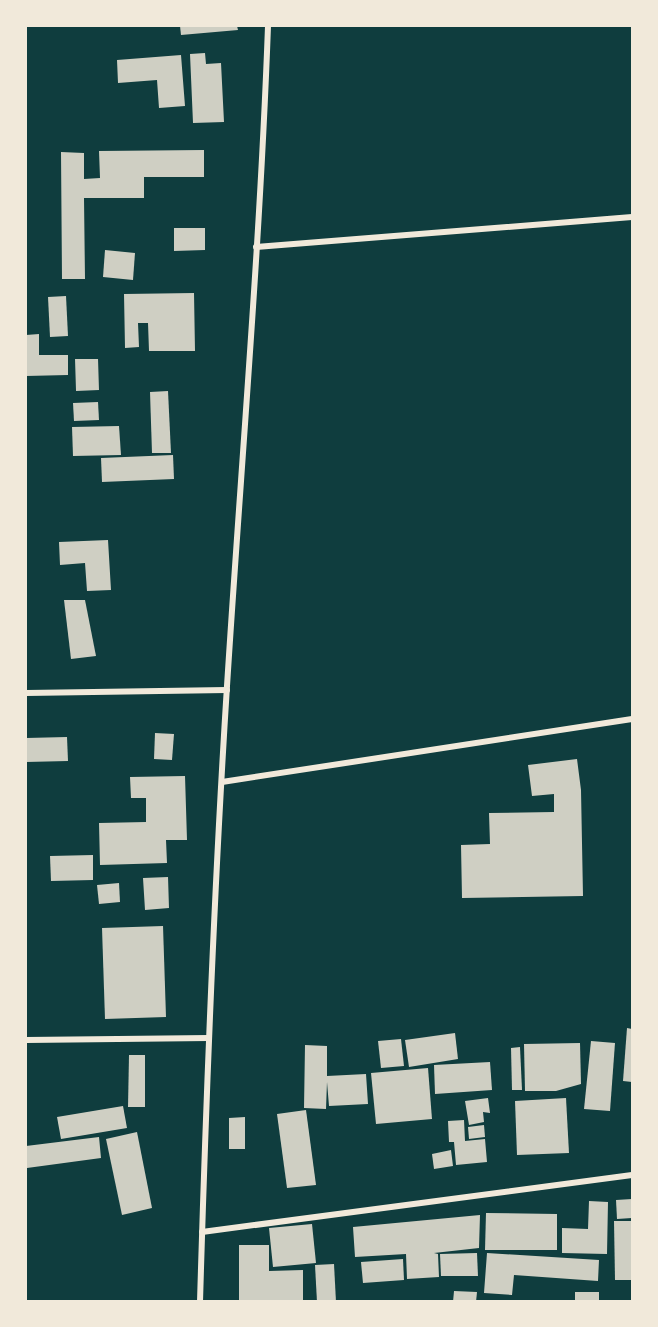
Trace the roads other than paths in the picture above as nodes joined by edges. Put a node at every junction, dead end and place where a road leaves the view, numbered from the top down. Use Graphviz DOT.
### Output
graph roads {
  1 [pos="267,26"];
  2 [pos="633,217"];
  3 [pos="256,247"];
  4 [pos="227,690"];
  5 [pos="26,693"];
  6 [pos="633,718"];
  7 [pos="222,782"];
  8 [pos="209,1038"];
  9 [pos="26,1040"];
  10 [pos="633,1175"];
  11 [pos="202,1232"];
  12 [pos="200,1302"];
  1 -- 3 [label="street"];
  2 -- 3 [label="street"];
  3 -- 4 [label="street"];
  4 -- 5 [label="street"];
  4 -- 7 [label="street"];
  6 -- 7 [label="street"];
  7 -- 8 [label="street"];
  8 -- 9 [label="street"];
  8 -- 11 [label="street"];
  10 -- 11 [label="street"];
  11 -- 12 [label="street"];
}
